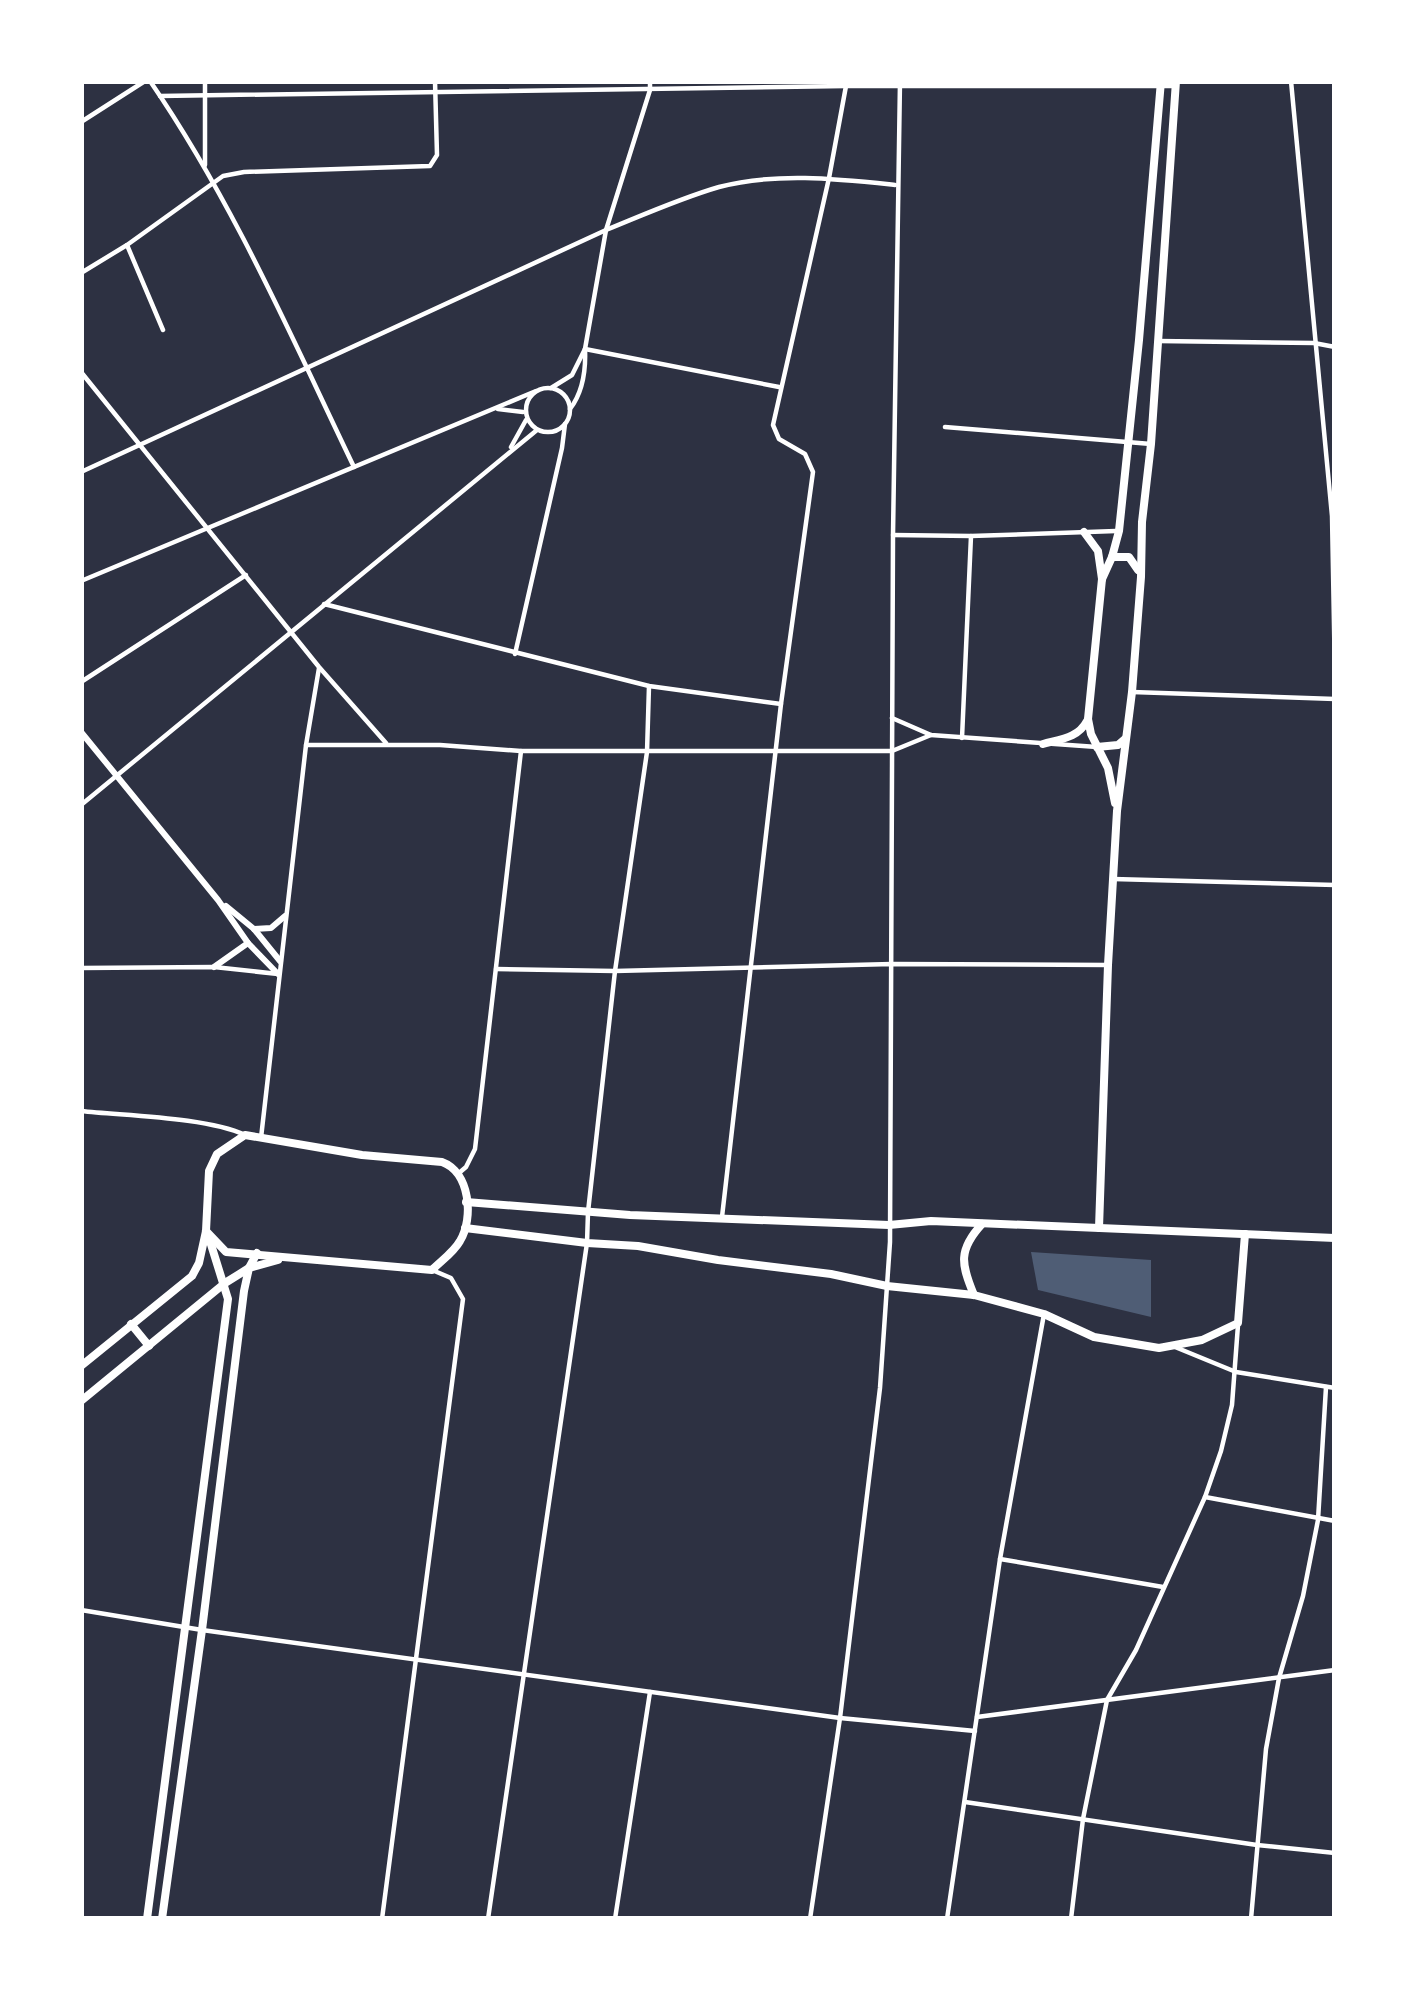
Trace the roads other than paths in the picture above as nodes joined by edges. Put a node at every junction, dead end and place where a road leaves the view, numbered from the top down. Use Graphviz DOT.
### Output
graph roads {
  1 [pos="148,81"];
  2 [pos="205,81"];
  3 [pos="435,81"];
  4 [pos="650,81"];
  5 [pos="1291,81"];
  6 [pos="900,83"];
  7 [pos="1161,83"];
  8 [pos="1176,83"];
  9 [pos="847,86"];
  10 [pos="650,90"];
  11 [pos="435,93"];
  12 [pos="205,94"];
  13 [pos="160,96"];
  14 [pos="81,122"];
  15 [pos="205,166"];
  16 [pos="829,178"];
  17 [pos="214,182"];
  18 [pos="898,185"];
  19 [pos="606,230"];
  20 [pos="128,244"];
  21 [pos="81,273"];
  22 [pos="163,330"];
  23 [pos="1158,341"];
  24 [pos="1314,343"];
  25 [pos="1335,347"];
  26 [pos="585,349"];
  27 [pos="307,368"];
  28 [pos="81,372"];
  29 [pos="780,387"];
  30 [pos="551,388"];
  31 [pos="536,391"];
  32 [pos="493,409"];
  33 [pos="570,410"];
  34 [pos="526,415"];
  35 [pos="565,424"];
  36 [pos="945,427"];
  37 [pos="537,430"];
  38 [pos="1128,442"];
  39 [pos="1150,444"];
  40 [pos="140,445"];
  41 [pos="508,452"];
  42 [pos="355,467"];
  43 [pos="81,472"];
  44 [pos="207,529"];
  45 [pos="1119,531"];
  46 [pos="1084,532"];
  47 [pos="893,535"];
  48 [pos="971,536"];
  49 [pos="1112,557"];
  50 [pos="246,575"];
  51 [pos="1141,577"];
  52 [pos="1102,579"];
  53 [pos="81,581"];
  54 [pos="323,604"];
  55 [pos="292,631"];
  56 [pos="514,654"];
  57 [pos="319,667"];
  58 [pos="1335,680"];
  59 [pos="81,682"];
  60 [pos="649,686"];
  61 [pos="1132,692"];
  62 [pos="1335,699"];
  63 [pos="782,704"];
  64 [pos="892,718"];
  65 [pos="1088,719"];
  66 [pos="81,732"];
  67 [pos="931,735"];
  68 [pos="962,738"];
  69 [pos="1126,739"];
  70 [pos="386,744"];
  71 [pos="1043,744"];
  72 [pos="306,745"];
  73 [pos="1097,748"];
  74 [pos="892,751"];
  75 [pos="521,752"];
  76 [pos="647,752"];
  77 [pos="777,752"];
  78 [pos="116,775"];
  79 [pos="81,805"];
  80 [pos="1117,811"];
  81 [pos="1113,879"];
  82 [pos="1335,886"];
  83 [pos="218,900"];
  84 [pos="285,916"];
  85 [pos="254,929"];
  86 [pos="248,943"];
  87 [pos="280,961"];
  88 [pos="892,964"];
  89 [pos="1108,965"];
  90 [pos="81,968"];
  91 [pos="214,968"];
  92 [pos="753,968"];
  93 [pos="496,969"];
  94 [pos="615,971"];
  95 [pos="278,974"];
  96 [pos="81,1111"];
  97 [pos="245,1135"];
  98 [pos="261,1138"];
  99 [pos="459,1173"];
  100 [pos="466,1202"];
  101 [pos="588,1213"];
  102 [pos="722,1217"];
  103 [pos="983,1223"];
  104 [pos="889,1225"];
  105 [pos="465,1228"];
  106 [pos="1100,1228"];
  107 [pos="206,1231"];
  108 [pos="1245,1234"];
  109 [pos="1335,1238"];
  110 [pos="587,1243"];
  111 [pos="256,1253"];
  112 [pos="284,1258"];
  113 [pos="249,1268"];
  114 [pos="432,1270"];
  115 [pos="225,1283"];
  116 [pos="887,1286"];
  117 [pos="974,1295"];
  118 [pos="1044,1314"];
  119 [pos="1238,1322"];
  120 [pos="131,1324"];
  121 [pos="149,1346"];
  122 [pos="1174,1347"];
  123 [pos="81,1366"];
  124 [pos="1236,1372"];
  125 [pos="1326,1387"];
  126 [pos="1335,1388"];
  127 [pos="81,1401"];
  128 [pos="1205,1498"];
  129 [pos="1318,1520"];
  130 [pos="1335,1521"];
  131 [pos="1000,1559"];
  132 [pos="1163,1587"];
  133 [pos="81,1610"];
  134 [pos="187,1628"];
  135 [pos="202,1630"];
  136 [pos="414,1660"];
  137 [pos="1335,1670"];
  138 [pos="525,1673"];
  139 [pos="1280,1678"];
  140 [pos="650,1692"];
  141 [pos="1108,1700"];
  142 [pos="977,1717"];
  143 [pos="839,1718"];
  144 [pos="975,1731"];
  145 [pos="965,1802"];
  146 [pos="1083,1819"];
  147 [pos="1257,1845"];
  148 [pos="1335,1853"];
  149 [pos="147,1919"];
  150 [pos="162,1919"];
  151 [pos="382,1919"];
  152 [pos="488,1919"];
  153 [pos="615,1919"];
  154 [pos="810,1919"];
  155 [pos="947,1919"];
  156 [pos="1071,1919"];
  157 [pos="1251,1919"];
  1 -- 13 [label="street"];
  1 -- 14 [label="street"];
  2 -- 12 [label="street"];
  3 -- 11 [label="street"];
  4 -- 10 [label="street"];
  5 -- 24 [label="street"];
  6 -- 7 [label="street"];
  6 -- 9 [label="street"];
  6 -- 18 [label="street"];
  7 -- 8 [label="street"];
  7 -- 38 [label="main road"];
  8 -- 23 [label="main road"];
  9 -- 10 [label="street"];
  9 -- 16 [label="street"];
  10 -- 11 [label="street"];
  10 -- 19 [label="street"];
  11 -- 12 [label="street"];
  11 -- 17 [label="street"];
  12 -- 13 [label="street"];
  12 -- 15 [label="street"];
  13 -- 15 [label="street"];
  15 -- 17 [label="street"];
  16 -- 18 [label="street"];
  16 -- 19 [label="street"];
  16 -- 29 [label="street"];
  17 -- 20 [label="street"];
  17 -- 27 [label="street"];
  18 -- 47 [label="street"];
  19 -- 26 [label="street"];
  19 -- 27 [label="street"];
  20 -- 21 [label="street"];
  20 -- 22 [label="street"];
  23 -- 24 [label="street"];
  23 -- 39 [label="main road"];
  24 -- 25 [label="street"];
  24 -- 58 [label="street"];
  26 -- 29 [label="street"];
  26 -- 30 [label="street"];
  26 -- 33 [label="street"];
  27 -- 40 [label="street"];
  27 -- 42 [label="street"];
  28 -- 40 [label="street"];
  29 -- 63 [label="street"];
  30 -- 31 [label="street"];
  30 -- 33 [label="street"];
  31 -- 32 [label="street"];
  31 -- 34 [label="street"];
  32 -- 34 [label="street"];
  32 -- 42 [label="street"];
  33 -- 35 [label="street"];
  34 -- 37 [label="street"];
  34 -- 41 [label="street"];
  35 -- 37 [label="street"];
  35 -- 56 [label="street"];
  36 -- 38 [label="street"];
  37 -- 41 [label="street"];
  38 -- 39 [label="street"];
  38 -- 45 [label="main road"];
  39 -- 51 [label="main road"];
  40 -- 43 [label="street"];
  40 -- 44 [label="street"];
  41 -- 54 [label="street"];
  42 -- 44 [label="street"];
  44 -- 50 [label="street"];
  44 -- 53 [label="street"];
  45 -- 46 [label="street"];
  45 -- 49 [label="main road"];
  46 -- 48 [label="street"];
  46 -- 52 [label="main road"];
  47 -- 48 [label="street"];
  47 -- 64 [label="street"];
  48 -- 68 [label="street"];
  49 -- 51 [label="main road"];
  49 -- 52 [label="main road"];
  50 -- 55 [label="street"];
  50 -- 59 [label="street"];
  51 -- 61 [label="main road"];
  52 -- 65 [label="main road"];
  54 -- 55 [label="street"];
  54 -- 56 [label="street"];
  55 -- 57 [label="street"];
  55 -- 78 [label="street"];
  56 -- 60 [label="street"];
  57 -- 70 [label="street"];
  57 -- 72 [label="street"];
  60 -- 63 [label="street"];
  60 -- 76 [label="street"];
  61 -- 62 [label="street"];
  61 -- 69 [label="main road"];
  63 -- 77 [label="street"];
  64 -- 67 [label="street"];
  64 -- 74 [label="street"];
  65 -- 71 [label="main road"];
  65 -- 73 [label="main road"];
  66 -- 78 [label="street"];
  67 -- 68 [label="street"];
  67 -- 74 [label="street"];
  68 -- 71 [label="street"];
  69 -- 73 [label="main road"];
  69 -- 80 [label="main road"];
  70 -- 72 [label="street"];
  70 -- 75 [label="street"];
  71 -- 73 [label="street"];
  72 -- 84 [label="street"];
  73 -- 80 [label="main road"];
  74 -- 77 [label="street"];
  74 -- 88 [label="street"];
  75 -- 76 [label="street"];
  75 -- 93 [label="street"];
  76 -- 77 [label="street"];
  76 -- 94 [label="street"];
  77 -- 92 [label="street"];
  78 -- 79 [label="street"];
  78 -- 83 [label="street"];
  80 -- 81 [label="main road"];
  81 -- 82 [label="street"];
  81 -- 89 [label="main road"];
  83 -- 85 [label="street"];
  83 -- 86 [label="street"];
  84 -- 85 [label="street"];
  84 -- 87 [label="street"];
  85 -- 87 [label="street"];
  86 -- 91 [label="street"];
  86 -- 95 [label="street"];
  87 -- 95 [label="street"];
  88 -- 89 [label="street"];
  88 -- 92 [label="street"];
  88 -- 104 [label="street"];
  89 -- 106 [label="main road"];
  90 -- 91 [label="street"];
  91 -- 95 [label="street"];
  92 -- 94 [label="street"];
  92 -- 102 [label="street"];
  93 -- 94 [label="street"];
  93 -- 99 [label="street"];
  94 -- 101 [label="street"];
  95 -- 98 [label="street"];
  96 -- 97 [label="street"];
  97 -- 98 [label="main road"];
  97 -- 107 [label="main road"];
  98 -- 99 [label="main road"];
  99 -- 100 [label="main road"];
  100 -- 101 [label="main road"];
  100 -- 105 [label="main road"];
  101 -- 102 [label="main road"];
  101 -- 110 [label="street"];
  102 -- 104 [label="main road"];
  103 -- 104 [label="main road"];
  103 -- 106 [label="main road"];
  103 -- 117 [label="main road"];
  104 -- 116 [label="street"];
  105 -- 110 [label="main road"];
  105 -- 114 [label="main road"];
  106 -- 108 [label="main road"];
  107 -- 111 [label="main road"];
  107 -- 115 [label="main road"];
  107 -- 120 [label="main road"];
  108 -- 109 [label="main road"];
  108 -- 119 [label="main road"];
  110 -- 116 [label="main road"];
  110 -- 138 [label="street"];
  111 -- 112 [label="main road"];
  111 -- 113 [label="main road"];
  112 -- 113 [label="main road"];
  112 -- 114 [label="main road"];
  113 -- 115 [label="main road"];
  113 -- 135 [label="main road"];
  114 -- 136 [label="street"];
  115 -- 121 [label="main road"];
  115 -- 134 [label="main road"];
  116 -- 117 [label="main road"];
  116 -- 143 [label="street"];
  117 -- 118 [label="main road"];
  118 -- 122 [label="main road"];
  118 -- 131 [label="street"];
  119 -- 122 [label="main road"];
  119 -- 124 [label="street"];
  120 -- 121 [label="main road"];
  120 -- 123 [label="main road"];
  121 -- 127 [label="main road"];
  122 -- 124 [label="street"];
  124 -- 125 [label="street"];
  124 -- 128 [label="street"];
  125 -- 126 [label="street"];
  125 -- 129 [label="street"];
  128 -- 129 [label="street"];
  128 -- 132 [label="street"];
  129 -- 130 [label="street"];
  129 -- 139 [label="street"];
  131 -- 132 [label="street"];
  131 -- 142 [label="street"];
  132 -- 141 [label="street"];
  133 -- 134 [label="street"];
  134 -- 135 [label="street"];
  134 -- 149 [label="main road"];
  135 -- 136 [label="street"];
  135 -- 150 [label="main road"];
  136 -- 138 [label="street"];
  136 -- 151 [label="street"];
  137 -- 139 [label="street"];
  138 -- 140 [label="street"];
  138 -- 152 [label="street"];
  139 -- 141 [label="street"];
  139 -- 147 [label="street"];
  140 -- 143 [label="street"];
  140 -- 153 [label="street"];
  141 -- 142 [label="street"];
  141 -- 146 [label="street"];
  142 -- 144 [label="street"];
  143 -- 144 [label="street"];
  143 -- 154 [label="street"];
  144 -- 145 [label="street"];
  145 -- 146 [label="street"];
  145 -- 155 [label="street"];
  146 -- 147 [label="street"];
  146 -- 156 [label="street"];
  147 -- 148 [label="street"];
  147 -- 157 [label="street"];
}
